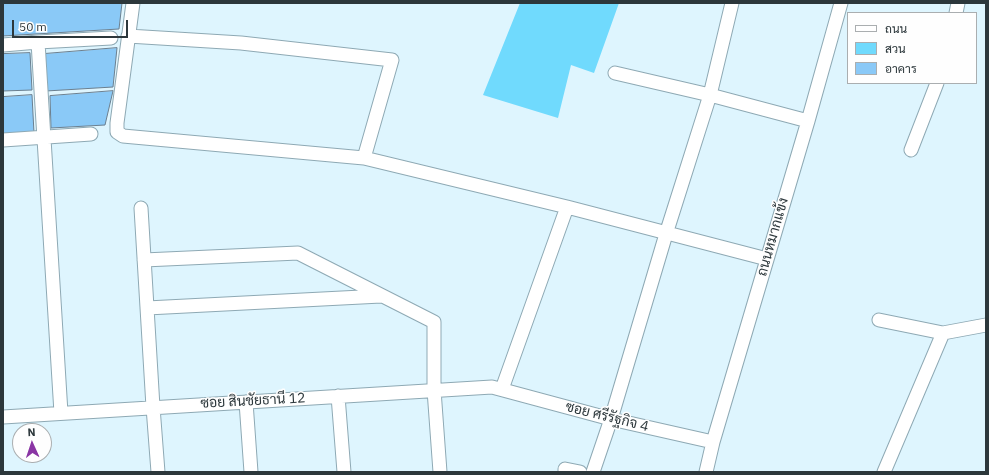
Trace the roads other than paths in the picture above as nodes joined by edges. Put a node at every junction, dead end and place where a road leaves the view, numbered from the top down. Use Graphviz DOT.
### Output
graph roads {
  1 [pos="133,3"];
  2 [pos="732,3"];
  3 [pos="841,3"];
  4 [pos="128,36"];
  5 [pos="111,38"];
  6 [pos="38,42"];
  7 [pos="3,45"];
  8 [pos="615,73"];
  9 [pos="938,84"];
  10 [pos="710,95"];
  11 [pos="808,121"];
  12 [pos="91,134"];
  13 [pos="43,137"];
  14 [pos="3,140"];
  15 [pos="911,150"];
  16 [pos="364,158"];
  17 [pos="567,207"];
  18 [pos="141,208"];
  19 [pos="666,234"];
  20 [pos="766,259"];
  21 [pos="144,260"];
  22 [pos="382,296"];
  23 [pos="148,308"];
  24 [pos="879,320"];
  25 [pos="986,325"];
  26 [pos="943,333"];
  27 [pos="434,390"];
  28 [pos="502,390"];
  29 [pos="338,396"];
  30 [pos="246,402"];
  31 [pos="153,408"];
  32 [pos="61,413"];
  33 [pos="3,417"];
  34 [pos="611,419"];
  35 [pos="714,442"];
  36 [pos="158,472"];
  37 [pos="251,472"];
  38 [pos="344,472"];
  39 [pos="440,472"];
  40 [pos="565,472"];
  41 [pos="580,472"];
  42 [pos="593,472"];
  43 [pos="706,472"];
  44 [pos="884,472"];
  1 -- 4 [label="street"];
  2 -- 10 [label="street"];
  3 -- 11 [label="street, ถนนหมากแข้ง"];
  4 -- 16 [label="street"];
  4 -- 16 [label="street"];
  5 -- 6 [label="street"];
  6 -- 7 [label="street"];
  6 -- 13 [label="street"];
  8 -- 10 [label="street"];
  9 -- 15 [label="street"];
  10 -- 11 [label="street"];
  10 -- 19 [label="street"];
  11 -- 20 [label="street, ถนนหมากแข้ง"];
  12 -- 13 [label="street"];
  13 -- 14 [label="street"];
  13 -- 32 [label="street"];
  16 -- 17 [label="street"];
  17 -- 19 [label="street"];
  17 -- 28 [label="street"];
  18 -- 21 [label="street"];
  19 -- 20 [label="street"];
  19 -- 34 [label="street"];
  20 -- 35 [label="street, ถนนหมากแข้ง"];
  21 -- 22 [label="street"];
  21 -- 23 [label="street"];
  22 -- 23 [label="street"];
  22 -- 27 [label="street"];
  23 -- 31 [label="street"];
  24 -- 26 [label="street"];
  25 -- 26 [label="street"];
  26 -- 44 [label="street"];
  27 -- 28 [label="street, ซอย สินชัยธานี 12"];
  27 -- 29 [label="street, ซอย สินชัยธานี 12"];
  27 -- 39 [label="street"];
  28 -- 34 [label="street, ซอย ศรีรัฐกิจ 4"];
  29 -- 30 [label="street, ซอย สินชัยธานี 12"];
  29 -- 38 [label="street"];
  30 -- 31 [label="street, ซอย สินชัยธานี 12"];
  30 -- 37 [label="street"];
  31 -- 32 [label="street, ซอย สินชัยธานี 12"];
  31 -- 36 [label="street"];
  32 -- 33 [label="street, ซอย สินชัยธานี 12"];
  34 -- 35 [label="street, ซอย ศรีรัฐกิจ 4"];
  34 -- 42 [label="street"];
  35 -- 43 [label="street, ถนนหมากแข้ง"];
  40 -- 41 [label="street"];
}
